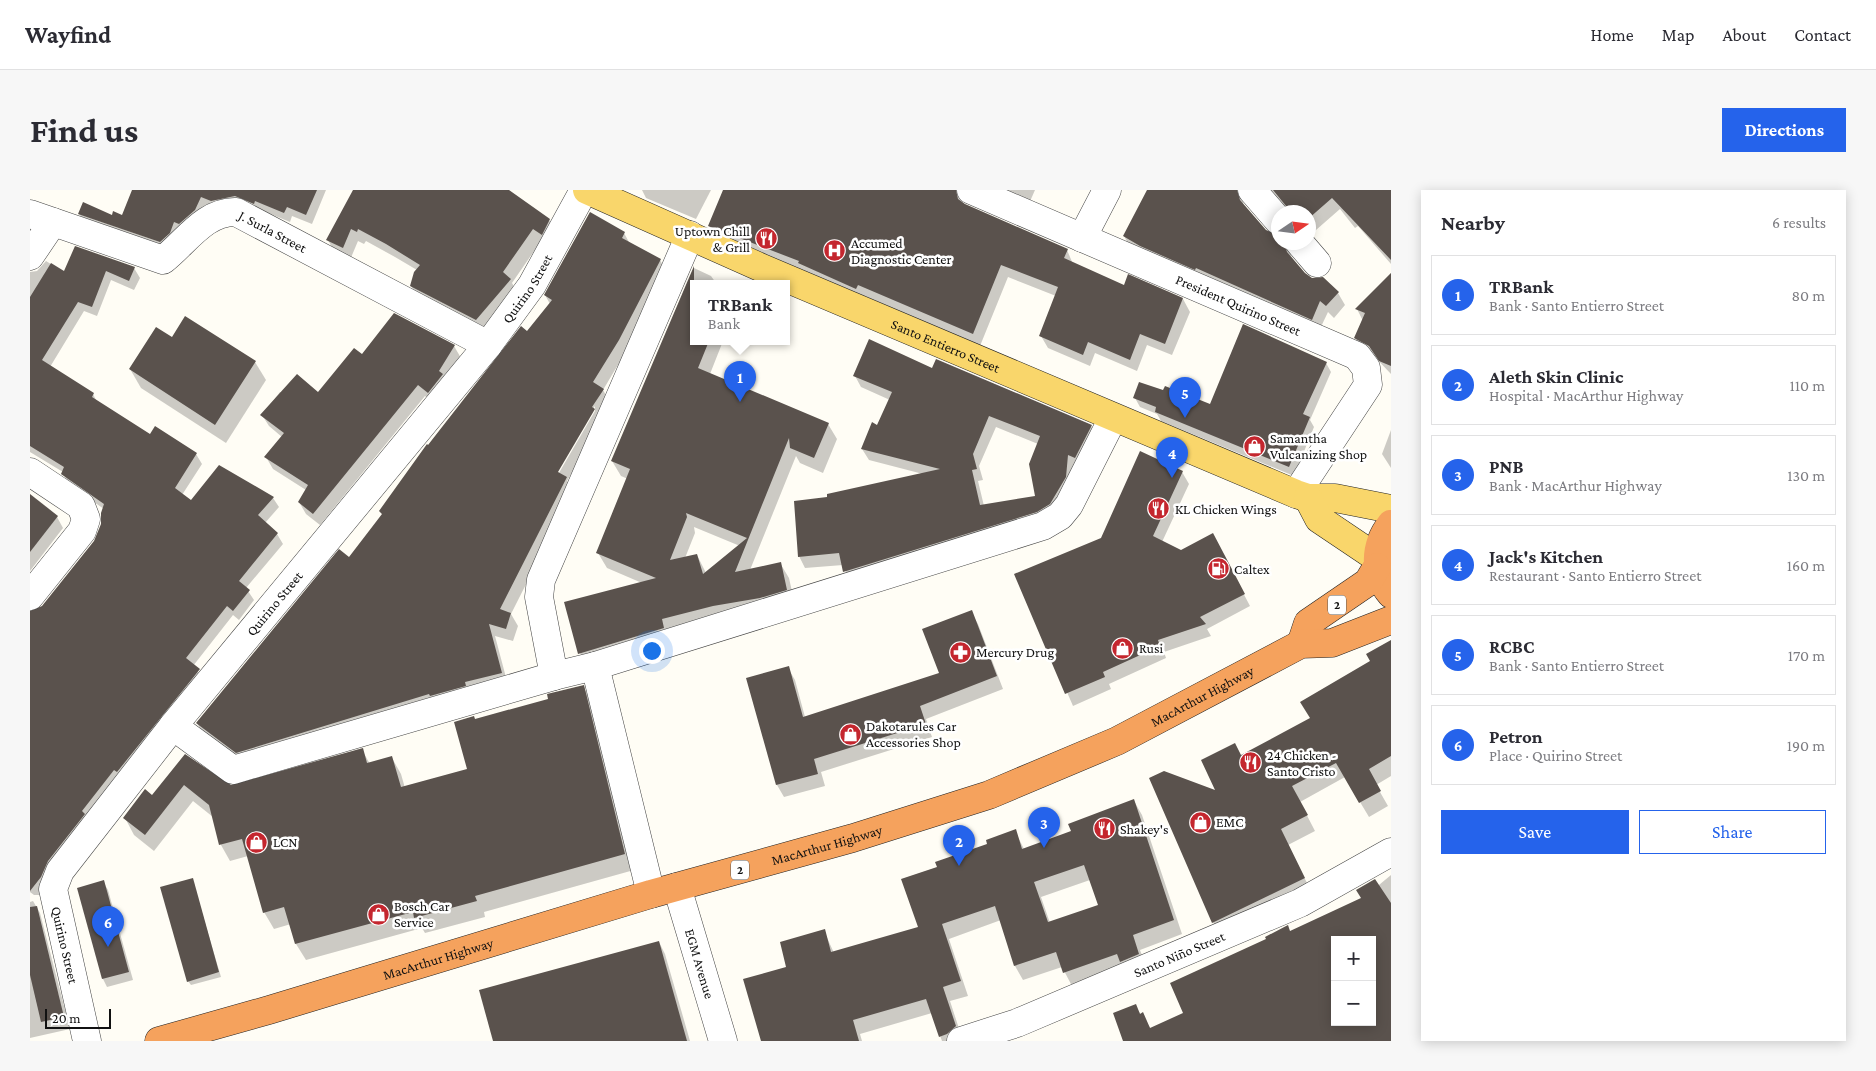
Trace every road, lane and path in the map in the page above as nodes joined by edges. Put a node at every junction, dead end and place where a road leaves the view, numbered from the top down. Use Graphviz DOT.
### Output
graph roads {
  1 [pos="585,190"];
  2 [pos="971,190"];
  3 [pos="1107,190"];
  4 [pos="1252,190"];
  5 [pos="1271,212"];
  6 [pos="41,218"];
  7 [pos="690,235"];
  8 [pos="1082,238"];
  9 [pos="1306,250"];
  10 [pos="30,256"];
  11 [pos="1318,263"];
  12 [pos="488,345"];
  13 [pos="1113,418"];
  14 [pos="30,472"];
  15 [pos="1302,496"];
  16 [pos="1391,509"];
  17 [pos="1391,524"];
  18 [pos="1377,562"];
  19 [pos="1391,594"];
  20 [pos="30,596"];
  21 [pos="1391,620"];
  22 [pos="1301,644"];
  23 [pos="595,666"];
  24 [pos="554,676"];
  25 [pos="173,726"];
  26 [pos="1391,852"];
  27 [pos="677,887"];
  28 [pos="651,894"];
  29 [pos="87,1041"];
  30 [pos="159,1041"];
  31 [pos="723,1041"];
  32 [pos="961,1041"];
  1 -- 7 [label="main road, Santo Entierro Street"];
  1 -- 12 [label="street, Quirino Street"];
  2 -- 8 [label="street, President Quirino Street"];
  3 -- 8 [label="street"];
  4 -- 5 [label="street"];
  6 -- 10 [label="street"];
  6 -- 12 [label="street, J. Surla Street"];
  7 -- 13 [label="main road, Santo Entierro Street"];
  7 -- 24 [label="street"];
  8 -- 15 [label="street, President Quirino Street"];
  9 -- 11 [label="street"];
  12 -- 25 [label="street, Quirino Street"];
  13 -- 15 [label="main road, Santo Entierro Street"];
  13 -- 23 [label="street"];
  14 -- 20 [label="street"];
  15 -- 16 [label="main road, Santo Entierro Street"];
  15 -- 18 [label="main road"];
  17 -- 18 [label="highway, 2"];
  18 -- 19 [label="highway"];
  18 -- 22 [label="highway, 2"];
  21 -- 22 [label="highway, MacArthur Highway / 2"];
  22 -- 27 [label="highway, MacArthur Highway / 2"];
  23 -- 24 [label="street"];
  23 -- 28 [label="street"];
  24 -- 25 [label="street"];
  25 -- 29 [label="street, Quirino Street"];
  26 -- 32 [label="street, Santo Niño Street"];
  27 -- 28 [label="highway, MacArthur Highway / 2"];
  27 -- 31 [label="street, EGM Avenue"];
  28 -- 30 [label="highway, MacArthur Highway / 2"];
}
